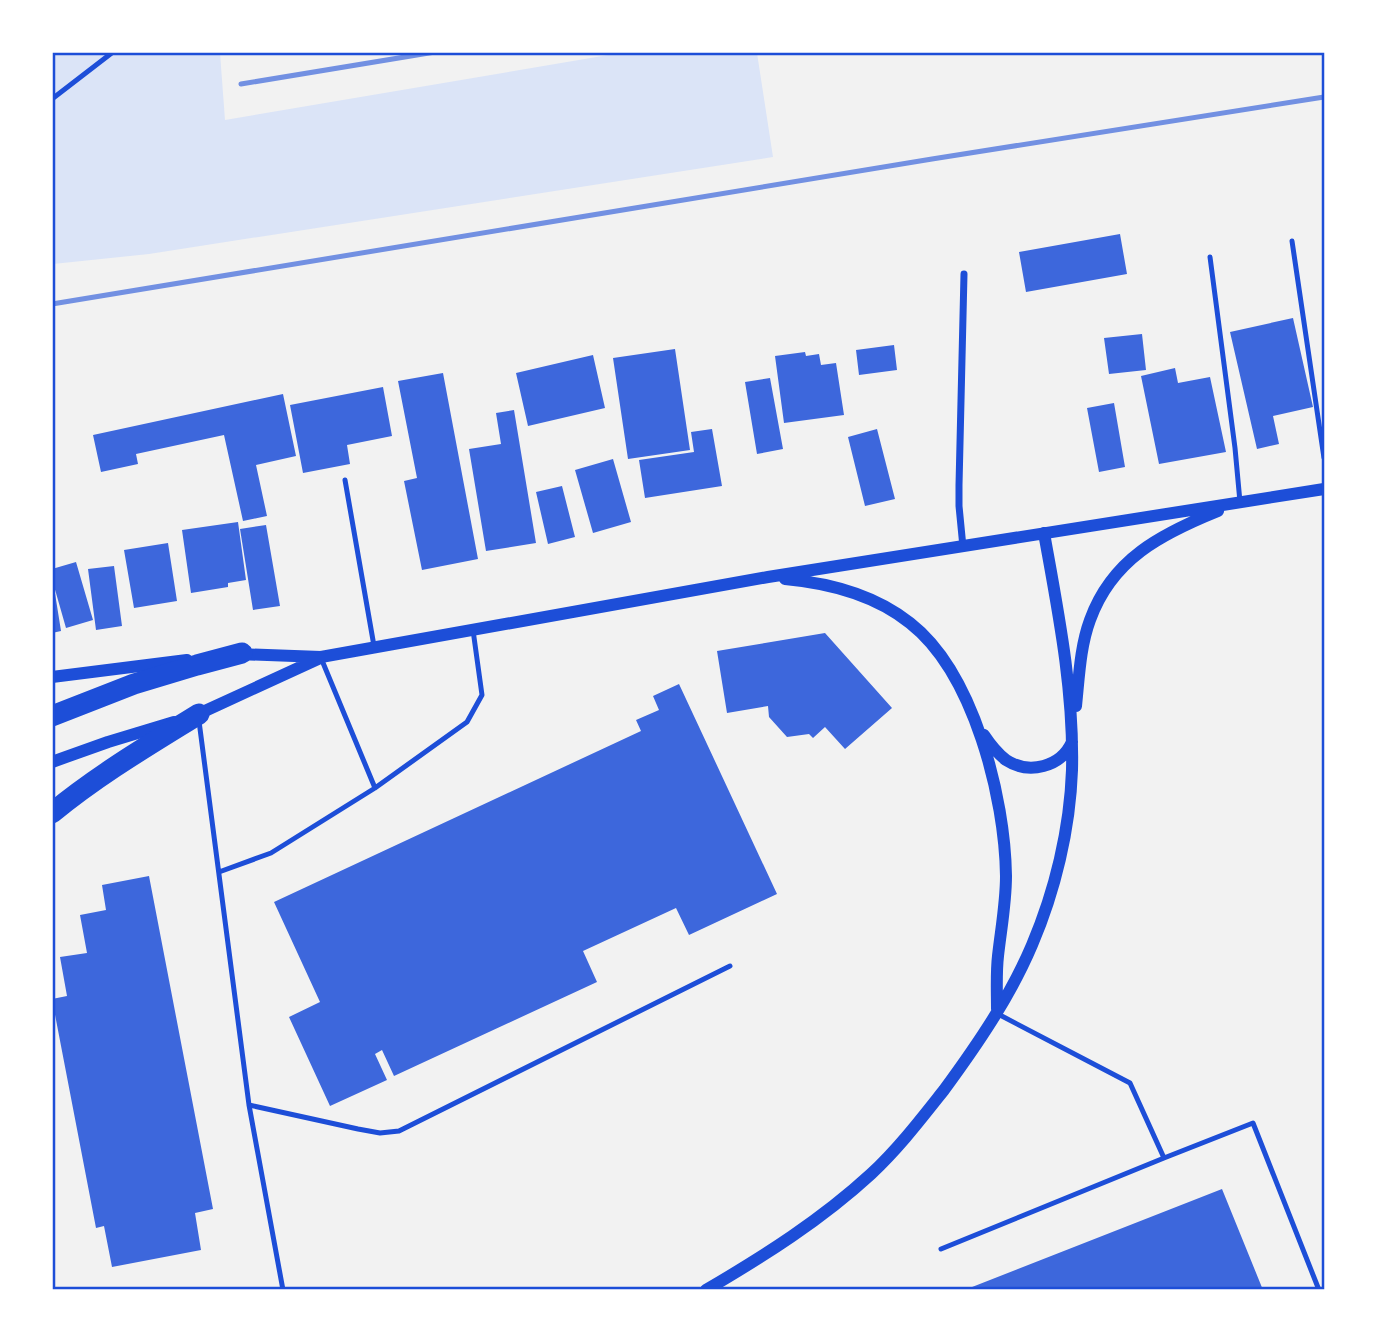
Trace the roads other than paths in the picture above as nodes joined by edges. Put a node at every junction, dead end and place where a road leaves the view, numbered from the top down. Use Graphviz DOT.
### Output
graph roads {
  1 [pos="113,52"];
  2 [pos="52,99"];
  3 [pos="1292,241"];
  4 [pos="1210,257"];
  5 [pos="964,274"];
  6 [pos="1325,458"];
  7 [pos="345,480"];
  8 [pos="1325,489"];
  9 [pos="1240,502"];
  10 [pos="1044,533"];
  11 [pos="963,547"];
  12 [pos="768,577"];
  13 [pos="473,630"];
  14 [pos="374,648"];
  15 [pos="242,653"];
  16 [pos="321,657"];
  17 [pos="52,677"];
  18 [pos="199,715"];
  19 [pos="52,716"];
  20 [pos="973,717"];
  21 [pos="1072,744"];
  22 [pos="52,762"];
  23 [pos="375,788"];
  24 [pos="52,813"];
  25 [pos="219,872"];
  26 [pos="730,966"];
  27 [pos="996,1013"];
  28 [pos="249,1105"];
  29 [pos="1164,1158"];
  30 [pos="941,1249"];
  31 [pos="283,1290"];
  32 [pos="706,1290"];
  33 [pos="1319,1290"];
  1 -- 2 [label="lane"];
  3 -- 6 [label="lane"];
  4 -- 9 [label="lane"];
  5 -- 11 [label="street"];
  7 -- 14 [label="lane"];
  8 -- 9 [label="street"];
  9 -- 10 [label="street"];
  9 -- 21 [label="street"];
  10 -- 11 [label="street"];
  10 -- 21 [label="street"];
  11 -- 12 [label="street"];
  12 -- 13 [label="street"];
  12 -- 20 [label="street"];
  13 -- 14 [label="street"];
  13 -- 23 [label="lane"];
  14 -- 16 [label="street"];
  15 -- 16 [label="street"];
  15 -- 17 [label="street"];
  15 -- 19 [label="highway"];
  16 -- 18 [label="street"];
  16 -- 23 [label="lane"];
  18 -- 22 [label="street"];
  18 -- 24 [label="highway"];
  18 -- 25 [label="lane"];
  20 -- 21 [label="street"];
  20 -- 27 [label="street"];
  21 -- 27 [label="street"];
  23 -- 25 [label="lane"];
  25 -- 28 [label="lane"];
  26 -- 28 [label="lane"];
  27 -- 29 [label="lane"];
  27 -- 32 [label="street"];
  28 -- 31 [label="lane"];
  29 -- 30 [label="lane"];
  29 -- 33 [label="lane"];
}
